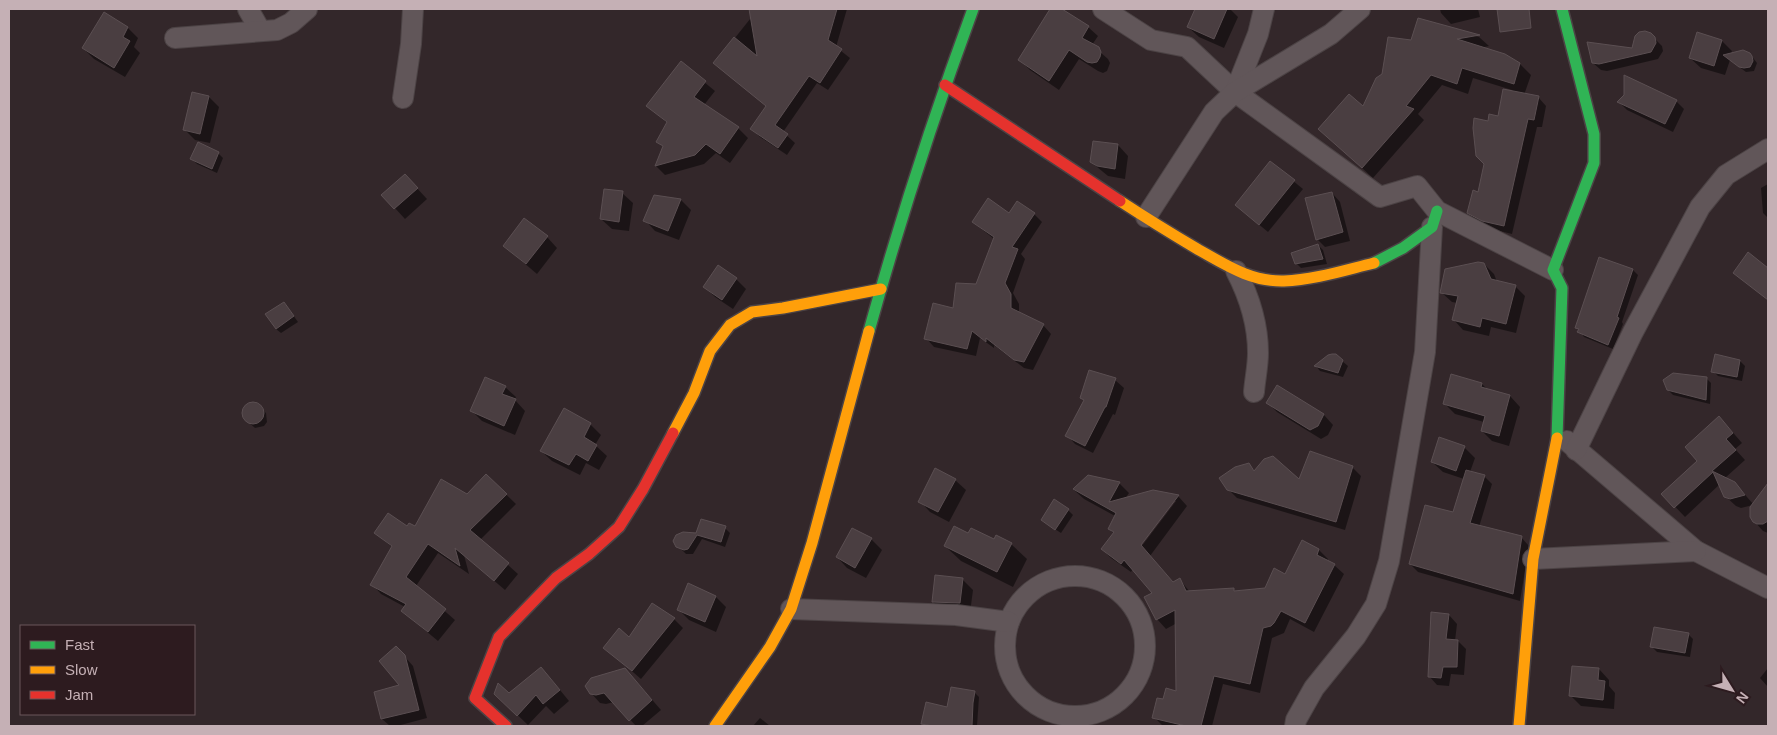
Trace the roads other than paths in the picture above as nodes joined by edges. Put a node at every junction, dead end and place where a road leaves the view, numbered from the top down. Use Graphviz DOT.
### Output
graph roads {
  1 [pos="248,9"];
  2 [pos="307,9"];
  3 [pos="413,9"];
  4 [pos="973,9"];
  5 [pos="1102,9"];
  6 [pos="1264,9"];
  7 [pos="1360,9"];
  8 [pos="1562,9"];
  9 [pos="260,30"];
  10 [pos="175,38"];
  11 [pos="945,85"];
  12 [pos="1235,92"];
  13 [pos="403,98"];
  14 [pos="1768,149"];
  15 [pos="1146,217"];
  16 [pos="1434,219"];
  17 [pos="1553,270"];
  18 [pos="1236,271"];
  19 [pos="881,289"];
  20 [pos="1254,392"];
  21 [pos="1558,433"];
  22 [pos="1576,450"];
  23 [pos="1696,551"];
  24 [pos="1533,559"];
  25 [pos="1768,588"];
  26 [pos="791,608"];
  27 [pos="1009,622"];
  28 [pos="506,726"];
  29 [pos="715,726"];
  30 [pos="1294,726"];
  31 [pos="1519,726"];
  1 -- 9 [label="street"];
  2 -- 9 [label="street"];
  3 -- 13 [label="street"];
  4 -- 11 [label="street"];
  5 -- 12 [label="street"];
  6 -- 12 [label="street"];
  7 -- 12 [label="street"];
  8 -- 17 [label="street"];
  9 -- 10 [label="street"];
  11 -- 15 [label="street"];
  11 -- 19 [label="street"];
  12 -- 15 [label="street"];
  12 -- 16 [label="street"];
  14 -- 22 [label="street"];
  15 -- 18 [label="street"];
  16 -- 17 [label="street"];
  16 -- 18 [label="street"];
  16 -- 30 [label="street"];
  17 -- 21 [label="street"];
  18 -- 20 [label="street"];
  19 -- 26 [label="street"];
  19 -- 28 [label="street"];
  21 -- 22 [label="street"];
  21 -- 24 [label="street"];
  22 -- 23 [label="street"];
  23 -- 24 [label="street"];
  23 -- 25 [label="street"];
  24 -- 31 [label="street"];
  26 -- 27 [label="street"];
  26 -- 29 [label="street"];
  27 -- 27 [label="street"];
}
